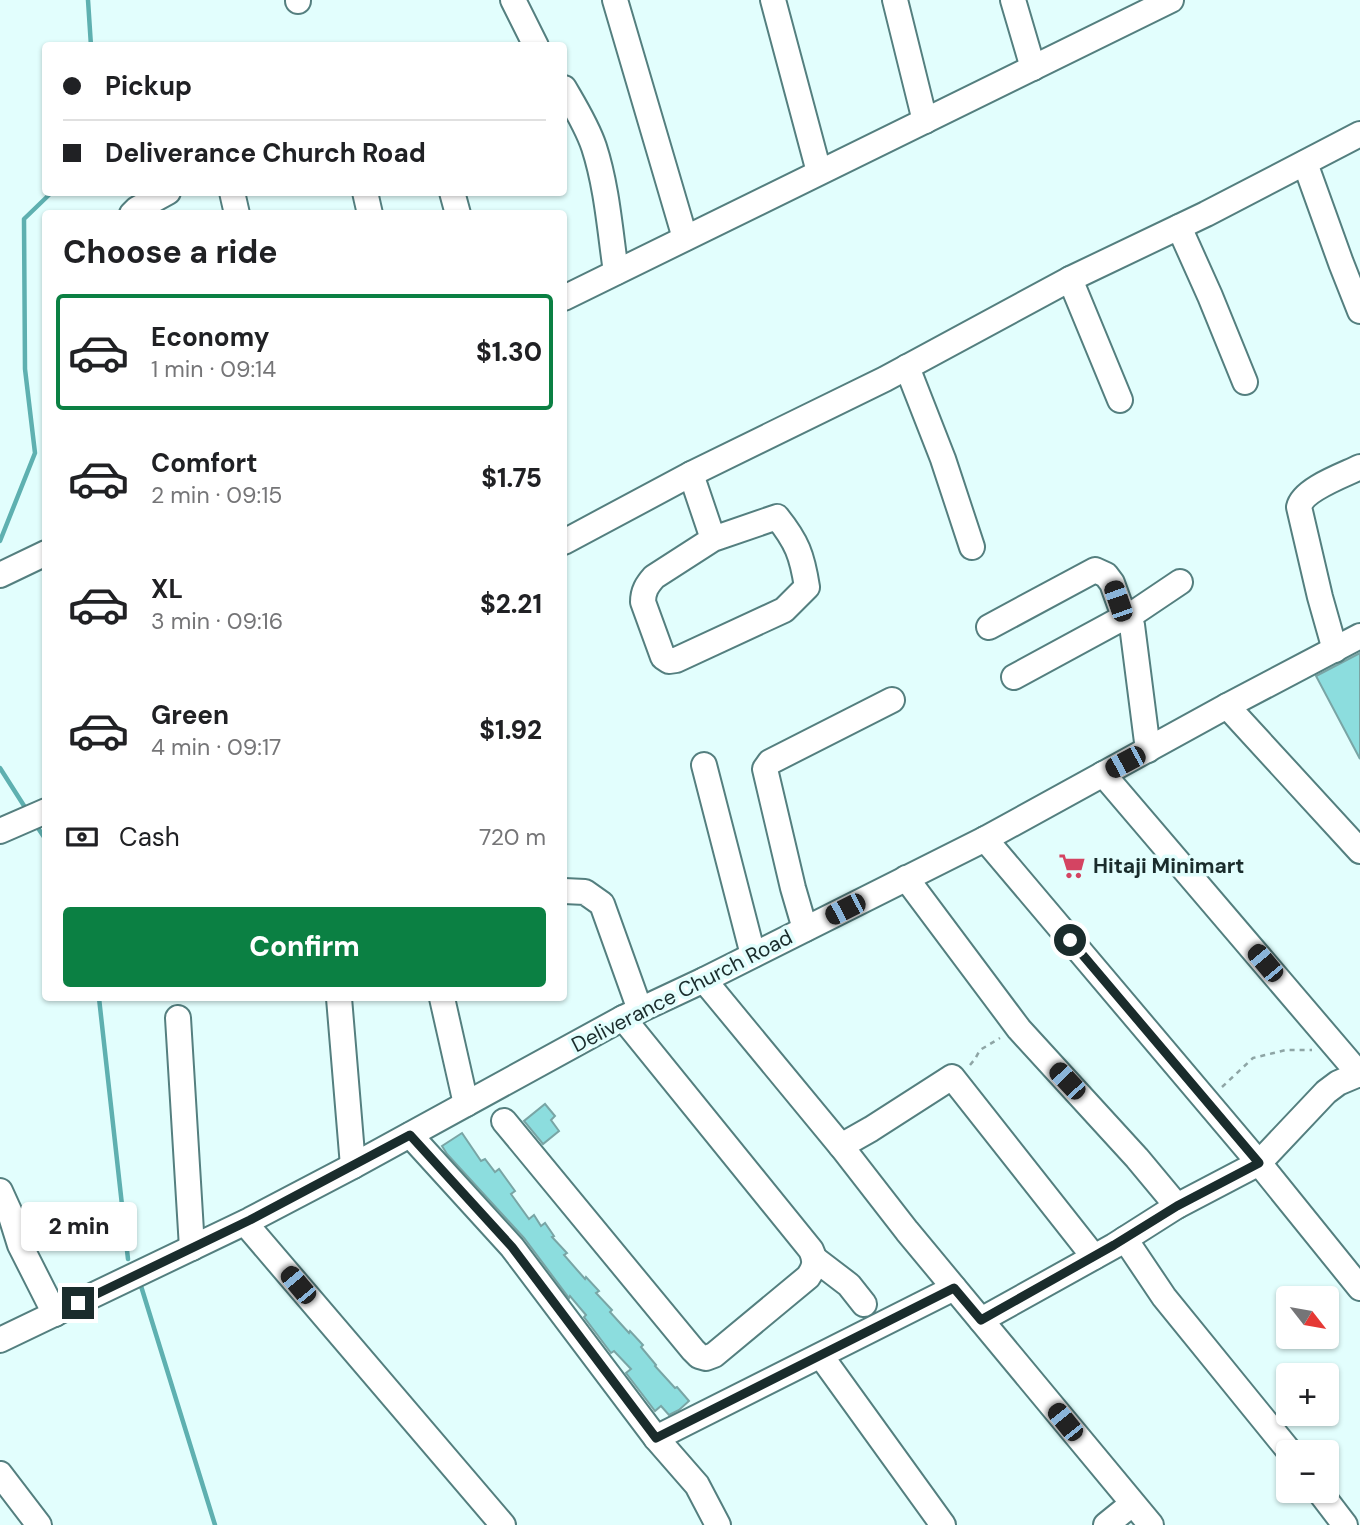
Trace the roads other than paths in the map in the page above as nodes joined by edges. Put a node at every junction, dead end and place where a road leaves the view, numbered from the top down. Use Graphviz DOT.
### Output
graph roads {
  1 [pos="513,0"];
  2 [pos="615,0"];
  3 [pos="773,0"];
  4 [pos="895,0"];
  5 [pos="1013,0"];
  6 [pos="1171,0"];
  7 [pos="534,42"];
  8 [pos="1033,68"];
  9 [pos="567,93"];
  10 [pos="925,121"];
  11 [pos="1360,134"];
  12 [pos="1305,163"];
  13 [pos="819,172"];
  14 [pos="161,196"];
  15 [pos="136,210"];
  16 [pos="1179,227"];
  17 [pos="685,238"];
  18 [pos="616,272"];
  19 [pos="1070,279"];
  20 [pos="567,296"];
  21 [pos="1360,311"];
  22 [pos="908,367"];
  23 [pos="1245,382"];
  24 [pos="1120,400"];
  25 [pos="1360,467"];
  26 [pos="691,474"];
  27 [pos="713,539"];
  28 [pos="567,540"];
  29 [pos="972,547"];
  30 [pos="42,555"];
  31 [pos="0,575"];
  32 [pos="1180,582"];
  33 [pos="1125,619"];
  34 [pos="989,626"];
  35 [pos="1360,636"];
  36 [pos="1335,650"];
  37 [pos="1014,677"];
  38 [pos="892,699"];
  39 [pos="1227,706"];
  40 [pos="1148,750"];
  41 [pos="704,765"];
  42 [pos="1103,774"];
  43 [pos="42,813"];
  44 [pos="0,831"];
  45 [pos="985,839"];
  46 [pos="1360,851"];
  47 [pos="906,878"];
  48 [pos="567,891"];
  49 [pos="804,929"];
  50 [pos="753,955"];
  51 [pos="704,980"];
  52 [pos="339,1001"];
  53 [pos="443,1001"];
  54 [pos="632,1014"];
  55 [pos="178,1018"];
  56 [pos="1360,1074"];
  57 [pos="466,1104"];
  58 [pos="504,1121"];
  59 [pos="410,1135"];
  60 [pos="841,1146"];
  61 [pos="1259,1163"];
  62 [pos="353,1166"];
  63 [pos="0,1191"];
  64 [pos="1177,1206"];
  65 [pos="245,1223"];
  66 [pos="1125,1239"];
  67 [pos="192,1248"];
  68 [pos="1094,1257"];
  69 [pos="815,1259"];
  70 [pos="954,1288"];
  71 [pos="1360,1288"];
  72 [pos="864,1304"];
  73 [pos="55,1314"];
  74 [pos="981,1320"];
  75 [pos="0,1340"];
  76 [pos="821,1356"];
  77 [pos="656,1438"];
  78 [pos="1280,1440"];
  79 [pos="0,1474"];
  80 [pos="1328,1503"];
  81 [pos="1132,1504"];
  82 [pos="38,1525"];
  83 [pos="503,1525"];
  84 [pos="718,1525"];
  85 [pos="943,1525"];
  86 [pos="1105,1525"];
  87 [pos="1151,1525"];
  88 [pos="1345,1525"];
  1 -- 7 [label="street"];
  2 -- 17 [label="street"];
  3 -- 13 [label="street"];
  4 -- 10 [label="street"];
  5 -- 8 [label="street"];
  6 -- 8 [label="street"];
  8 -- 10 [label="street"];
  9 -- 18 [label="street"];
  10 -- 13 [label="street"];
  11 -- 12 [label="street"];
  12 -- 16 [label="street"];
  12 -- 21 [label="street"];
  13 -- 17 [label="street"];
  14 -- 15 [label="street"];
  16 -- 19 [label="street"];
  16 -- 23 [label="street"];
  17 -- 18 [label="street"];
  18 -- 20 [label="street"];
  19 -- 22 [label="street"];
  19 -- 24 [label="street"];
  22 -- 26 [label="street"];
  22 -- 29 [label="street"];
  25 -- 36 [label="street"];
  26 -- 27 [label="street"];
  26 -- 28 [label="street"];
  27 -- 27 [label="street"];
  30 -- 31 [label="street"];
  32 -- 33 [label="street"];
  33 -- 34 [label="street"];
  33 -- 37 [label="street"];
  33 -- 40 [label="street"];
  35 -- 36 [label="street, Deliverance Church Road"];
  36 -- 39 [label="street, Deliverance Church Road"];
  38 -- 49 [label="street"];
  39 -- 40 [label="street, Deliverance Church Road"];
  39 -- 46 [label="street"];
  40 -- 42 [label="street, Deliverance Church Road"];
  41 -- 50 [label="street"];
  42 -- 45 [label="street, Deliverance Church Road"];
  42 -- 56 [label="street"];
  43 -- 44 [label="street"];
  45 -- 47 [label="street, Deliverance Church Road"];
  45 -- 61 [label="street"];
  47 -- 49 [label="street, Deliverance Church Road"];
  47 -- 64 [label="street"];
  48 -- 54 [label="street"];
  49 -- 50 [label="street, Deliverance Church Road"];
  50 -- 51 [label="street, Deliverance Church Road"];
  51 -- 54 [label="street, Deliverance Church Road"];
  51 -- 60 [label="street"];
  52 -- 62 [label="street"];
  53 -- 57 [label="street"];
  54 -- 57 [label="street, Deliverance Church Road"];
  54 -- 69 [label="street"];
  55 -- 67 [label="street"];
  56 -- 61 [label="street"];
  57 -- 59 [label="street, Deliverance Church Road"];
  58 -- 69 [label="street"];
  59 -- 62 [label="street, Deliverance Church Road"];
  59 -- 77 [label="street"];
  60 -- 68 [label="street"];
  60 -- 70 [label="street"];
  61 -- 64 [label="street"];
  61 -- 71 [label="street"];
  62 -- 65 [label="street, Deliverance Church Road"];
  63 -- 73 [label="street"];
  64 -- 66 [label="street"];
  65 -- 67 [label="street, Deliverance Church Road"];
  65 -- 83 [label="street"];
  66 -- 68 [label="street"];
  66 -- 78 [label="street"];
  67 -- 73 [label="street, Deliverance Church Road"];
  68 -- 74 [label="street"];
  69 -- 72 [label="street"];
  70 -- 74 [label="street"];
  70 -- 76 [label="street"];
  73 -- 75 [label="street, Deliverance Church Road"];
  74 -- 81 [label="street"];
  76 -- 77 [label="street"];
  76 -- 85 [label="street"];
  77 -- 84 [label="street"];
  79 -- 82 [label="street"];
  80 -- 88 [label="street"];
  81 -- 86 [label="street"];
  81 -- 87 [label="street"];
}
